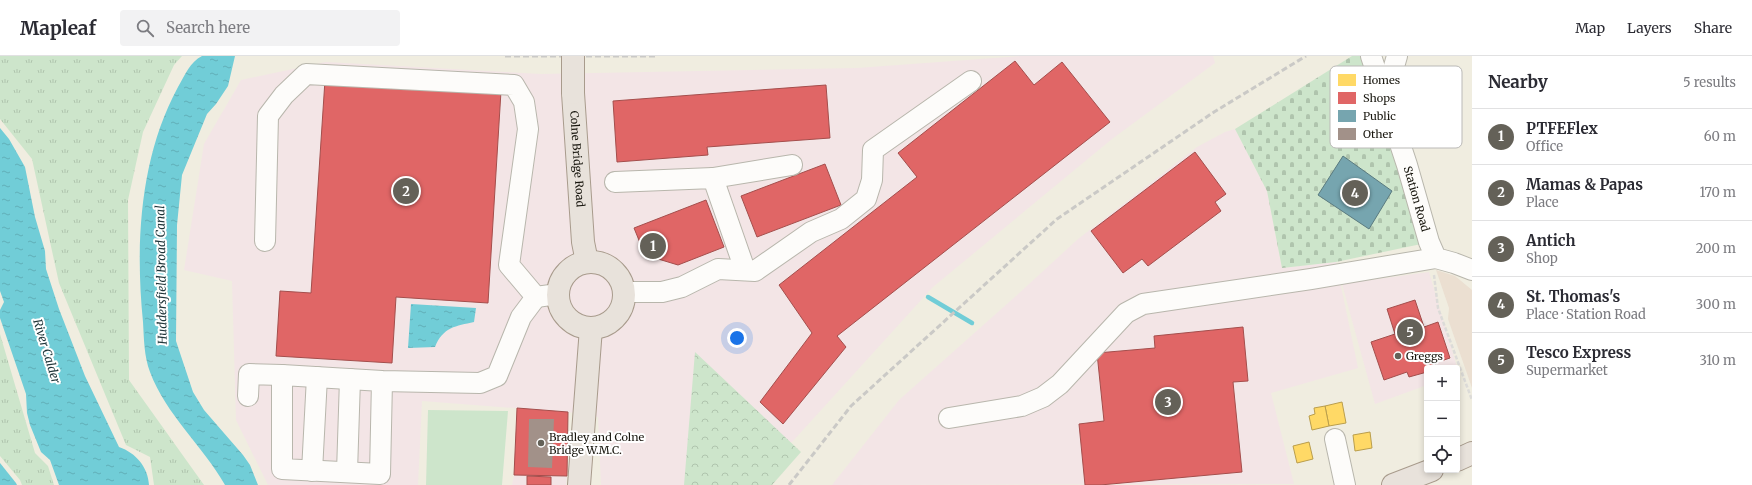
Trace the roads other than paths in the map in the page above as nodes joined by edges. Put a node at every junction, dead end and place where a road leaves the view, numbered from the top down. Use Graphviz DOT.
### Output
graph roads {
  1 [pos="573,56"];
  2 [pos="1371,56"];
  3 [pos="1397,56"];
  4 [pos="1374,66"];
  5 [pos="1394,66"];
  6 [pos="971,81"];
  7 [pos="1401,148"];
  8 [pos="792,166"];
  9 [pos="713,178"];
  10 [pos="615,182"];
  11 [pos="266,241"];
  12 [pos="1436,258"];
  13 [pos="587,262"];
  14 [pos="745,270"];
  15 [pos="1472,270"];
  16 [pos="624,292"];
  17 [pos="558,294"];
  18 [pos="536,297"];
  19 [pos="591,328"];
  20 [pos="282,375"];
  21 [pos="317,377"];
  22 [pos="350,379"];
  23 [pos="382,381"];
  24 [pos="248,396"];
  25 [pos="949,418"];
  26 [pos="1335,439"];
  27 [pos="1472,454"];
  28 [pos="1460,459"];
  29 [pos="312,471"];
  30 [pos="347,472"];
  31 [pos="1424,473"];
  32 [pos="579,485"];
  33 [pos="1345,485"];
  34 [pos="1393,485"];
  1 -- 13 [label="main road, Colne Bridge Road, bridge"];
  2 -- 4 [label="street, Station Road"];
  3 -- 5 [label="street"];
  6 -- 14 [label="street"];
  7 -- 12 [label="street, Station Road"];
  8 -- 9 [label="street"];
  9 -- 10 [label="street"];
  9 -- 14 [label="street"];
  11 -- 18 [label="street"];
  12 -- 15 [label="street"];
  12 -- 25 [label="street"];
  13 -- 16 [label="main road"];
  13 -- 17 [label="main road"];
  14 -- 16 [label="street"];
  16 -- 19 [label="main road"];
  17 -- 18 [label="street"];
  17 -- 19 [label="main road"];
  18 -- 23 [label="street"];
  19 -- 32 [label="main road"];
  20 -- 21 [label="street"];
  20 -- 24 [label="street"];
  20 -- 29 [label="street"];
  21 -- 22 [label="street"];
  21 -- 29 [label="street"];
  22 -- 23 [label="street"];
  22 -- 30 [label="street"];
  23 -- 30 [label="street"];
  26 -- 33 [label="street"];
  27 -- 28 [label="main road"];
  29 -- 30 [label="street"];
  31 -- 34 [label="main road"];
}
